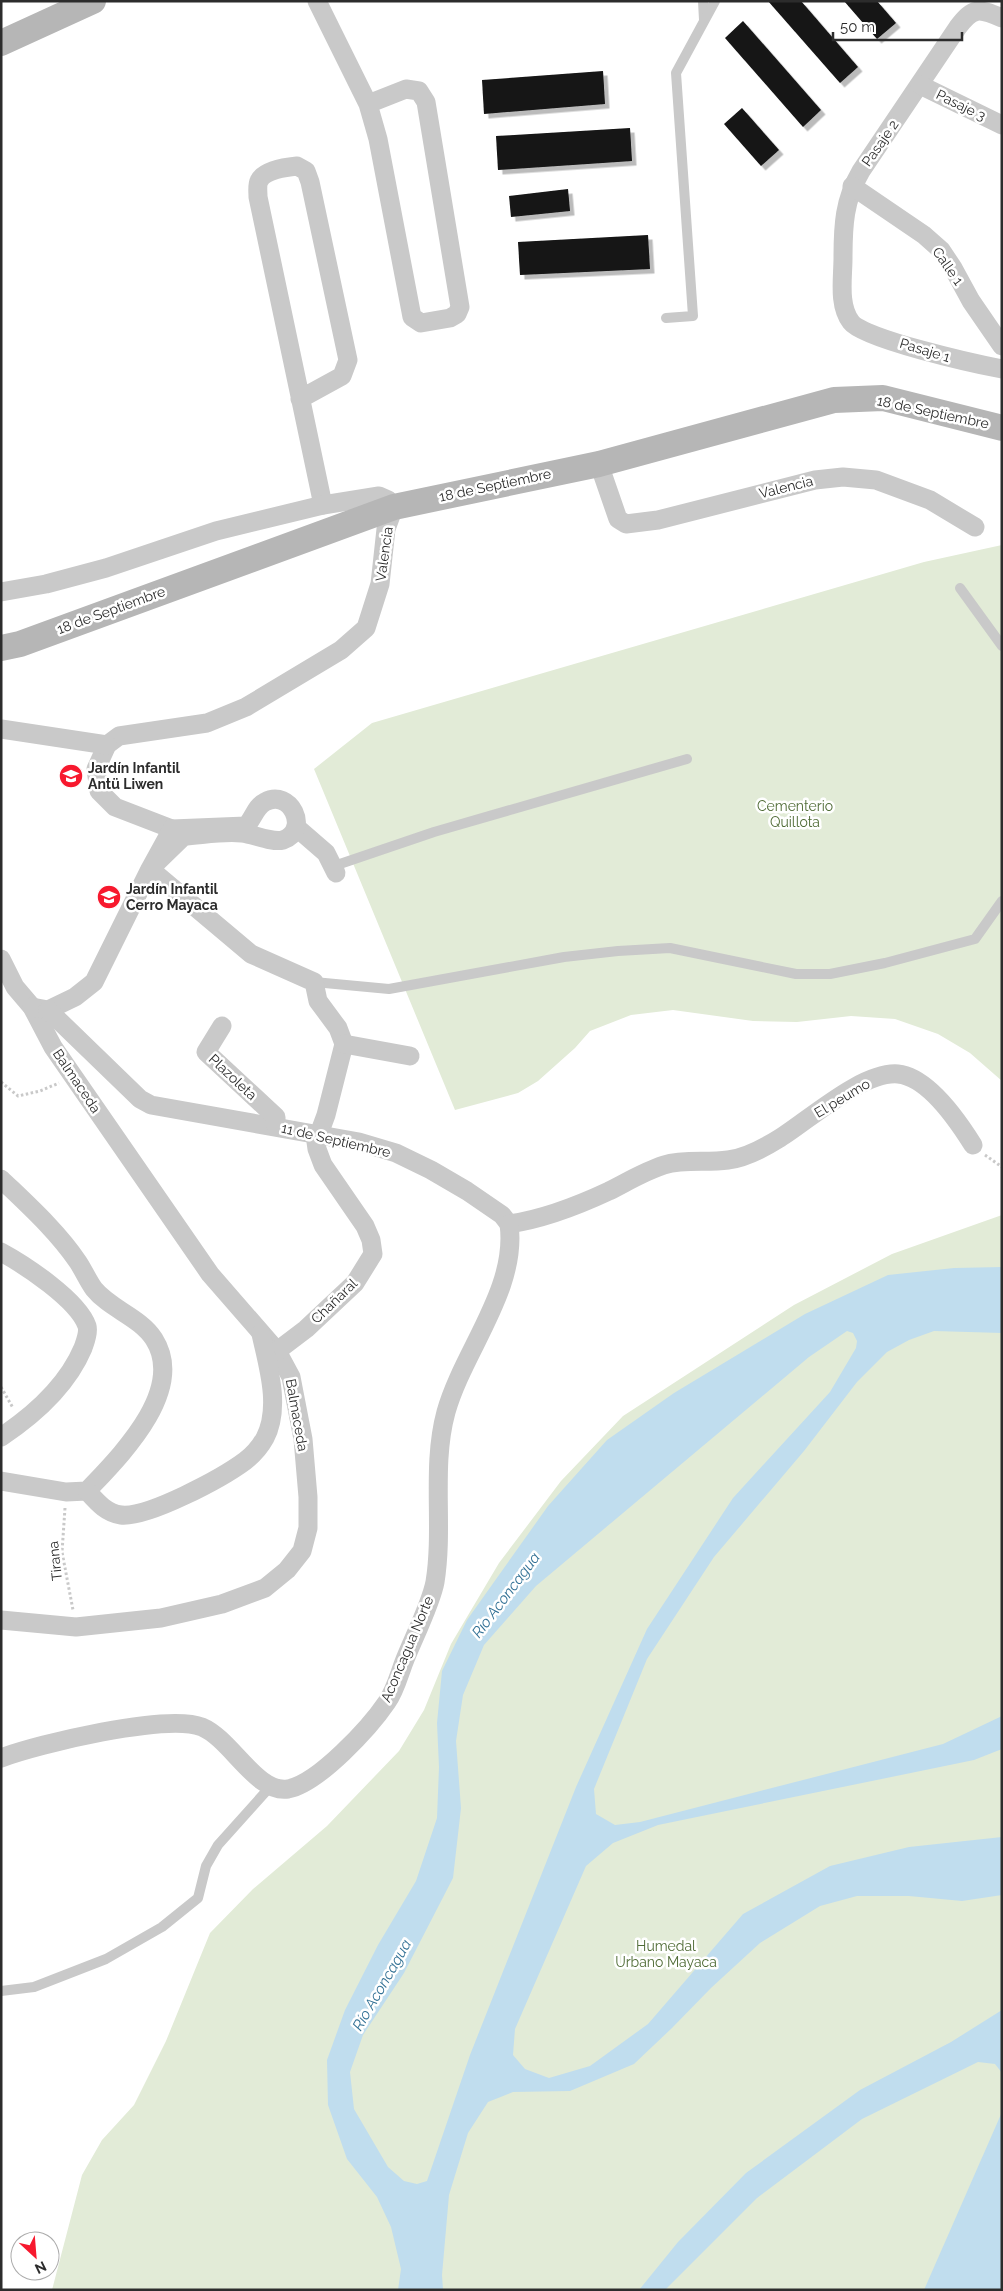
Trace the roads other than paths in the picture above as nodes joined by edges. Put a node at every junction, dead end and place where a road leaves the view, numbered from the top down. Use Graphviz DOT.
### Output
graph roads {
  1 [pos="93,1"];
  2 [pos="317,1"];
  3 [pos="703,1"];
  4 [pos="715,1"];
  5 [pos="1002,18"];
  6 [pos="704,21"];
  7 [pos="1,43"];
  8 [pos="920,85"];
  9 [pos="368,104"];
  10 [pos="1002,124"];
  11 [pos="852,186"];
  12 [pos="666,318"];
  13 [pos="851,323"];
  14 [pos="1001,339"];
  15 [pos="1002,369"];
  16 [pos="300,399"];
  17 [pos="1002,428"];
  18 [pos="599,464"];
  19 [pos="323,505"];
  20 [pos="394,506"];
  21 [pos="975,528"];
  22 [pos="960,588"];
  23 [pos="1,592"];
  24 [pos="1002,646"];
  25 [pos="1,648"];
  26 [pos="1,729"];
  27 [pos="107,745"];
  28 [pos="687,758"];
  29 [pos="296,827"];
  30 [pos="172,829"];
  31 [pos="150,869"];
  32 [pos="334,870"];
  33 [pos="1002,900"];
  34 [pos="1,958"];
  35 [pos="314,982"];
  36 [pos="40,1008"];
  37 [pos="222,1026"];
  38 [pos="344,1044"];
  39 [pos="410,1056"];
  40 [pos="276,1126"];
  41 [pos="318,1136"];
  42 [pos="973,1145"];
  43 [pos="1,1179"];
  44 [pos="509,1224"];
  45 [pos="1,1252"];
  46 [pos="261,1333"];
  47 [pos="277,1351"];
  48 [pos="1,1437"];
  49 [pos="1,1481"];
  50 [pos="87,1492"];
  51 [pos="1,1620"];
  52 [pos="1,1758"];
  53 [pos="270,1787"];
  54 [pos="1,1990"];
  1 -- 7 [label="street"];
  2 -- 9 [label="street"];
  3 -- 6 [label="lane"];
  4 -- 6 [label="lane"];
  5 -- 8 [label="street, Pasaje 2"];
  6 -- 12 [label="lane"];
  8 -- 10 [label="street, Pasaje 3"];
  8 -- 11 [label="street, Pasaje 2"];
  9 -- 9 [label="street"];
  11 -- 13 [label="street, Pasaje 2"];
  11 -- 14 [label="street, Calle 1"];
  13 -- 15 [label="street, Pasaje 1"];
  16 -- 16 [label="street"];
  16 -- 19 [label="street"];
  17 -- 18 [label="street, 18 de Septiembre"];
  18 -- 20 [label="street, 18 de Septiembre"];
  18 -- 21 [label="street, Valencia"];
  19 -- 20 [label="street"];
  19 -- 23 [label="street"];
  20 -- 25 [label="street, 18 de Septiembre"];
  20 -- 27 [label="street, Valencia"];
  22 -- 24 [label="lane"];
  26 -- 27 [label="street"];
  27 -- 30 [label="street"];
  28 -- 32 [label="lane"];
  29 -- 30 [label="street"];
  29 -- 31 [label="street"];
  29 -- 32 [label="street"];
  30 -- 31 [label="street"];
  31 -- 35 [label="street"];
  31 -- 36 [label="street"];
  33 -- 35 [label="lane"];
  34 -- 36 [label="street, Balmaceda"];
  35 -- 38 [label="street"];
  36 -- 40 [label="street, 11 de Septiembre"];
  36 -- 46 [label="street, Balmaceda"];
  37 -- 40 [label="street, Plazoleta"];
  38 -- 39 [label="street"];
  38 -- 41 [label="street"];
  40 -- 41 [label="street, 11 de Septiembre"];
  41 -- 44 [label="street, 11 de Septiembre"];
  41 -- 47 [label="street, Chañaral"];
  42 -- 44 [label="street, El peumo"];
  43 -- 50 [label="street"];
  44 -- 53 [label="street, Aconcagua Norte"];
  45 -- 48 [label="street"];
  46 -- 47 [label="street, Balmaceda"];
  46 -- 50 [label="street"];
  47 -- 51 [label="street, Balmaceda"];
  49 -- 50 [label="street"];
  52 -- 53 [label="street"];
  53 -- 54 [label="lane"];
}
